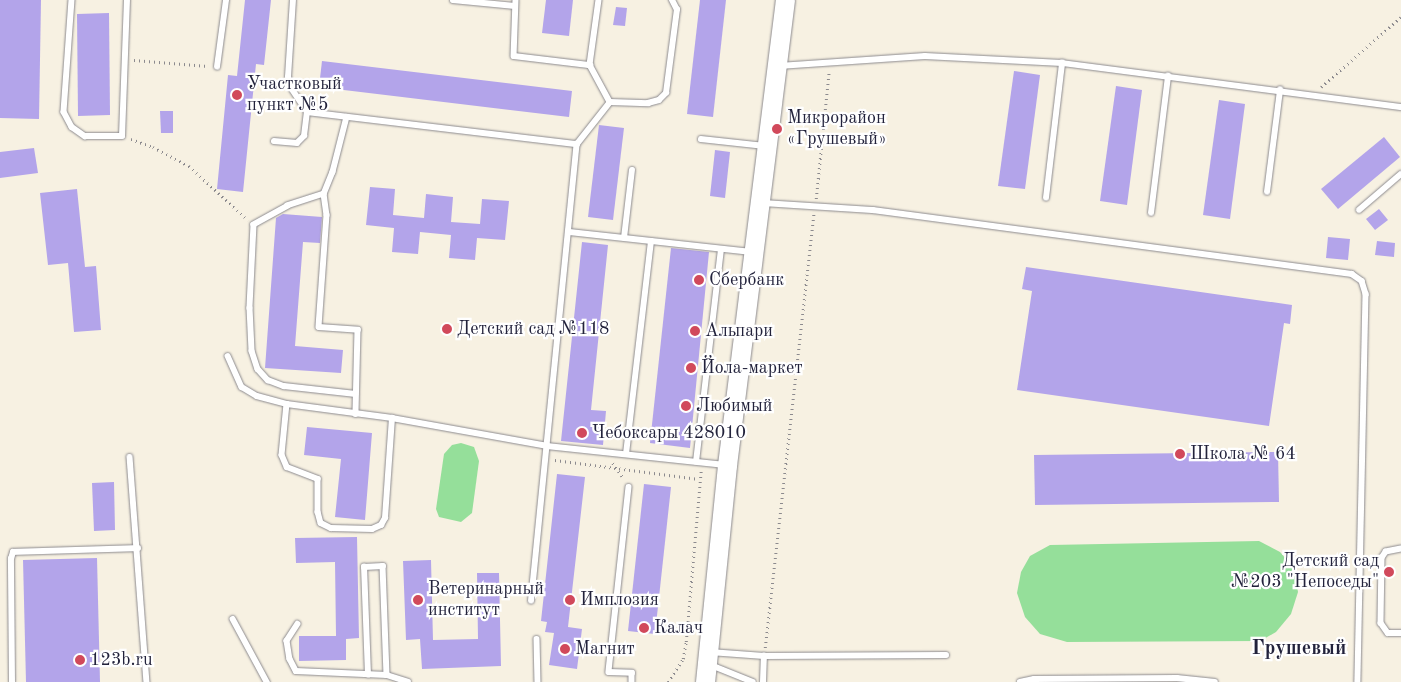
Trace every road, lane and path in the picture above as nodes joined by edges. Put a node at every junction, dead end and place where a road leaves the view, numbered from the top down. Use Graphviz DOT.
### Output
graph roads {
  1 [pos="72,0"];
  2 [pos="127,0"];
  3 [pos="226,0"];
  4 [pos="293,0"];
  5 [pos="453,0"];
  6 [pos="599,0"];
  7 [pos="672,0"];
  8 [pos="784,0"];
  9 [pos="516,3"];
  10 [pos="1401,17"];
  11 [pos="124,59"];
  12 [pos="831,61"];
  13 [pos="1062,63"];
  14 [pos="590,65"];
  15 [pos="774,66"];
  16 [pos="217,67"];
  17 [pos="1168,76"];
  18 [pos="1280,90"];
  19 [pos="1312,95"];
  20 [pos="610,102"];
  21 [pos="1401,107"];
  22 [pos="307,112"];
  23 [pos="347,117"];
  24 [pos="122,136"];
  25 [pos="701,139"];
  26 [pos="274,141"];
  27 [pos="577,144"];
  28 [pos="764,146"];
  29 [pos="632,170"];
  30 [pos="1401,174"];
  31 [pos="1267,192"];
  32 [pos="324,194"];
  33 [pos="1046,198"];
  34 [pos="758,202"];
  35 [pos="815,206"];
  36 [pos="1359,210"];
  37 [pos="1151,214"];
  38 [pos="254,225"];
  39 [pos="570,232"];
  40 [pos="624,238"];
  41 [pos="651,241"];
  42 [pos="721,249"];
  43 [pos="753,252"];
  44 [pos="228,356"];
  45 [pos="356,394"];
  46 [pos="287,404"];
  47 [pos="356,414"];
  48 [pos="392,418"];
  49 [pos="547,446"];
  50 [pos="606,452"];
  51 [pos="626,454"];
  52 [pos="130,458"];
  53 [pos="546,459"];
  54 [pos="699,462"];
  55 [pos="727,466"];
  56 [pos="617,468"];
  57 [pos="700,479"];
  58 [pos="629,487"];
  59 [pos="138,548"];
  60 [pos="1401,549"];
  61 [pos="531,601"];
  62 [pos="233,619"];
  63 [pos="298,624"];
  64 [pos="1401,633"];
  65 [pos="537,639"];
  66 [pos="946,655"];
  67 [pos="764,656"];
  68 [pos="707,658"];
  69 [pos="387,674"];
  70 [pos="368,675"];
  71 [pos="12,682"];
  72 [pos="147,682"];
  73 [pos="267,682"];
  74 [pos="408,682"];
  75 [pos="538,682"];
  76 [pos="632,682"];
  77 [pos="668,682"];
  78 [pos="705,682"];
  79 [pos="753,682"];
  80 [pos="763,682"];
  81 [pos="1020,682"];
  82 [pos="1215,682"];
  83 [pos="1358,682"];
  1 -- 24 [label="lane"];
  2 -- 11 [label="lane"];
  3 -- 16 [label="lane"];
  4 -- 22 [label="lane"];
  5 -- 9 [label="lane"];
  6 -- 14 [label="lane"];
  7 -- 20 [label="lane"];
  8 -- 15 [label="main road"];
  9 -- 14 [label="lane"];
  10 -- 19 [label="path"];
  11 -- 16 [label="path"];
  11 -- 24 [label="lane"];
  12 -- 13 [label="lane"];
  12 -- 15 [label="lane"];
  12 -- 35 [label="path"];
  13 -- 17 [label="lane"];
  13 -- 33 [label="lane"];
  14 -- 20 [label="lane"];
  15 -- 28 [label="main road"];
  17 -- 18 [label="lane"];
  17 -- 37 [label="lane"];
  18 -- 19 [label="lane"];
  18 -- 31 [label="lane"];
  19 -- 21 [label="lane"];
  20 -- 27 [label="lane"];
  22 -- 23 [label="lane"];
  22 -- 26 [label="lane"];
  23 -- 27 [label="lane"];
  23 -- 32 [label="lane"];
  24 -- 38 [label="path"];
  25 -- 28 [label="lane"];
  27 -- 39 [label="lane"];
  28 -- 34 [label="main road"];
  29 -- 40 [label="lane"];
  30 -- 36 [label="lane"];
  32 -- 38 [label="lane"];
  32 -- 45 [label="lane"];
  34 -- 35 [label="lane"];
  34 -- 43 [label="main road"];
  35 -- 67 [label="path"];
  35 -- 83 [label="lane"];
  38 -- 45 [label="lane"];
  39 -- 40 [label="lane"];
  39 -- 49 [label="lane"];
  40 -- 41 [label="lane"];
  41 -- 42 [label="lane"];
  41 -- 51 [label="lane"];
  42 -- 43 [label="lane"];
  42 -- 54 [label="lane"];
  43 -- 55 [label="main road"];
  44 -- 46 [label="lane"];
  45 -- 47 [label="lane"];
  46 -- 47 [label="lane"];
  46 -- 48 [label="lane"];
  47 -- 48 [label="lane"];
  48 -- 49 [label="lane"];
  49 -- 50 [label="lane"];
  49 -- 53 [label="lane"];
  50 -- 51 [label="lane"];
  50 -- 56 [label="path"];
  51 -- 54 [label="lane"];
  52 -- 59 [label="lane"];
  53 -- 56 [label="path"];
  53 -- 61 [label="lane"];
  54 -- 55 [label="lane"];
  54 -- 57 [label="path"];
  55 -- 68 [label="main road"];
  56 -- 57 [label="path"];
  56 -- 58 [label="path"];
  57 -- 77 [label="path"];
  58 -- 76 [label="lane"];
  59 -- 71 [label="lane"];
  59 -- 72 [label="lane"];
  60 -- 64 [label="lane"];
  62 -- 73 [label="lane"];
  63 -- 70 [label="lane"];
  65 -- 75 [label="lane"];
  66 -- 67 [label="lane"];
  67 -- 68 [label="lane"];
  67 -- 80 [label="lane"];
  68 -- 78 [label="main road"];
  68 -- 79 [label="lane"];
  69 -- 70 [label="lane"];
  69 -- 70 [label="lane"];
  69 -- 74 [label="lane"];
  81 -- 82 [label="lane"];
}
